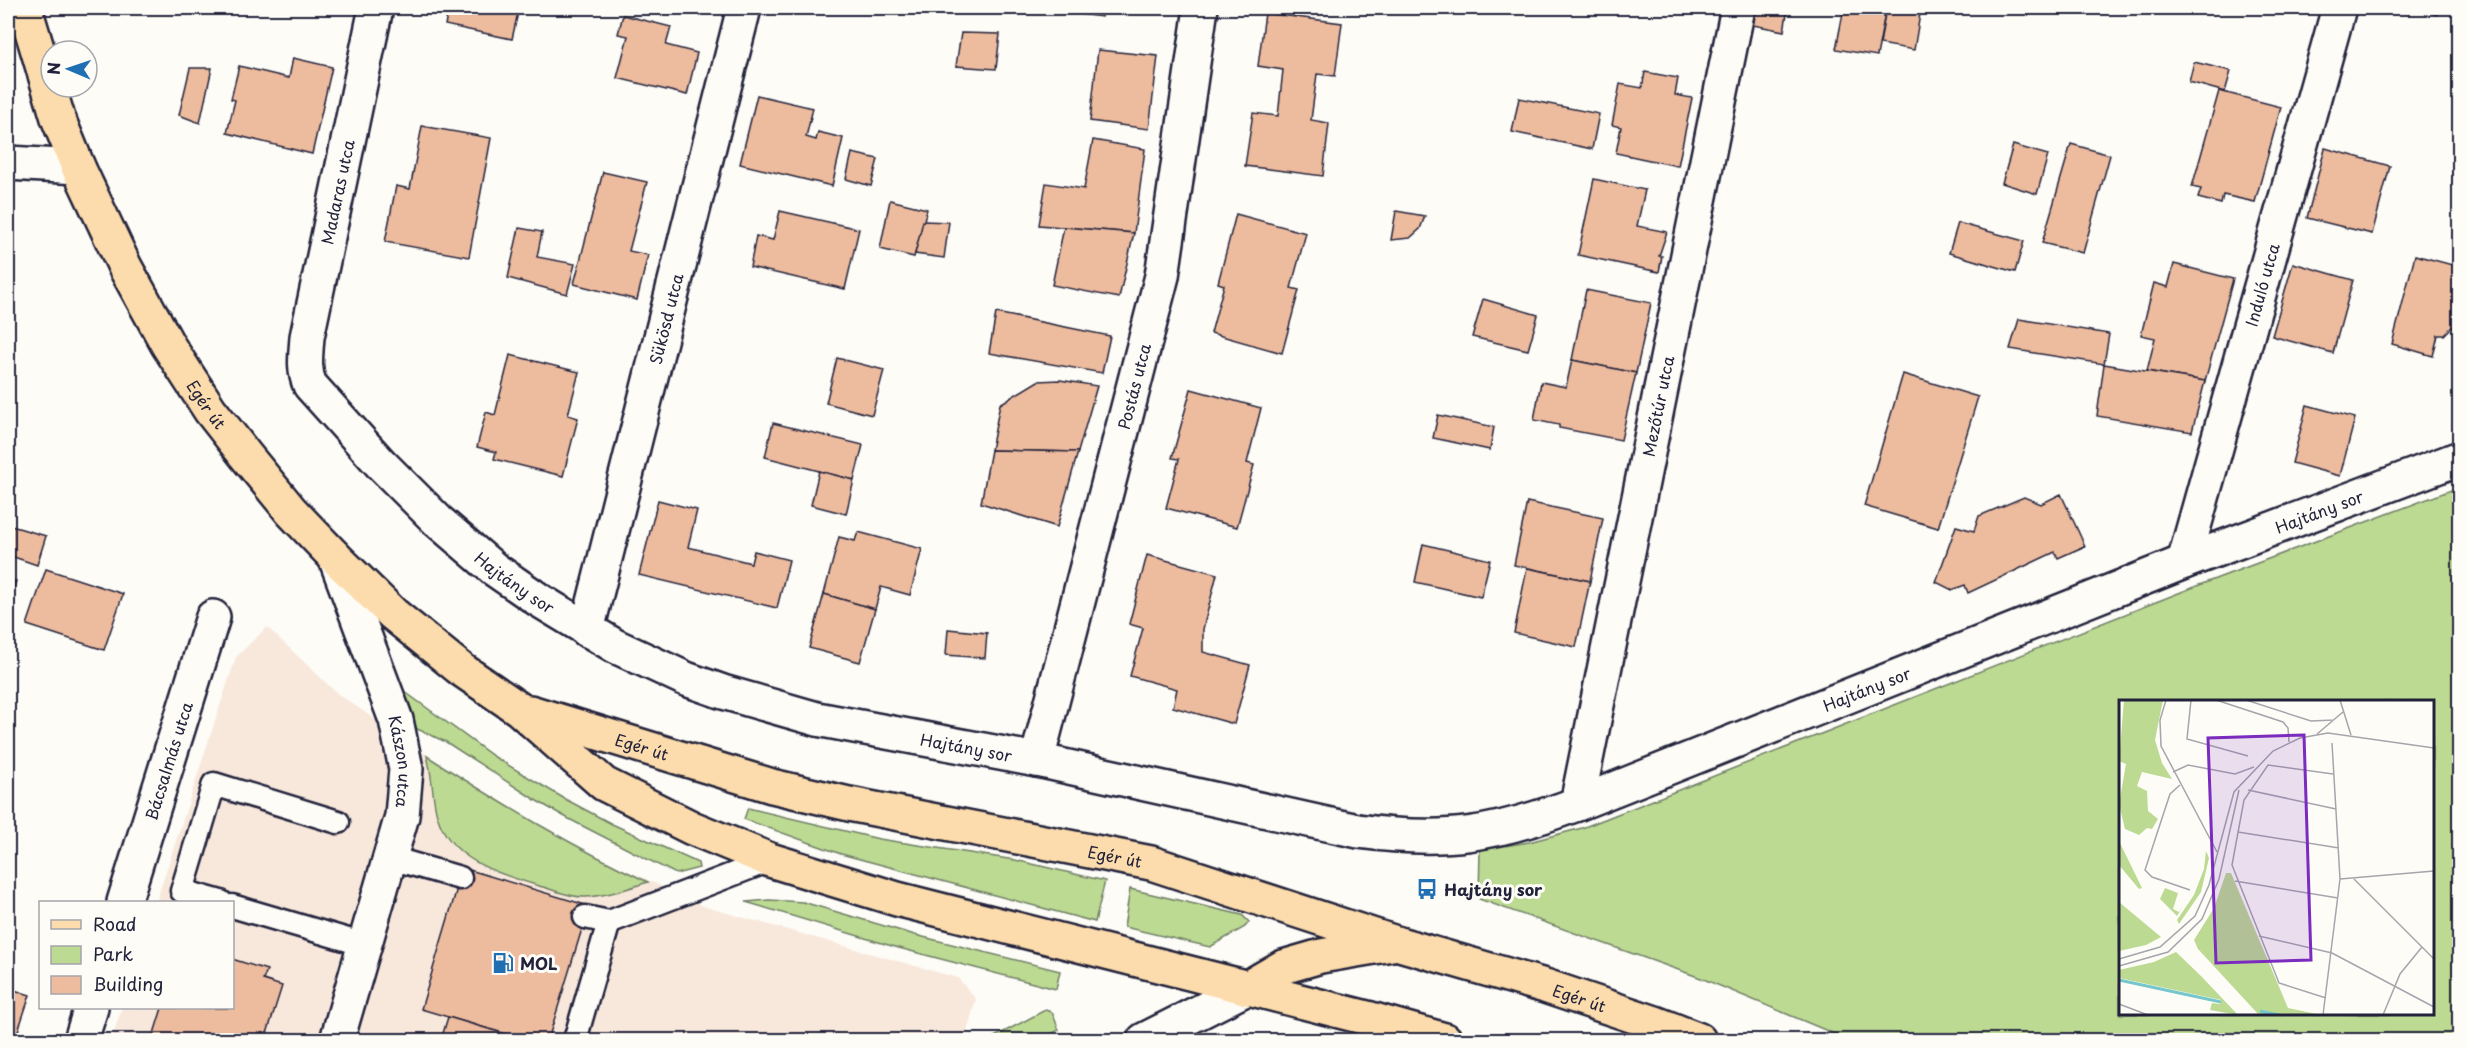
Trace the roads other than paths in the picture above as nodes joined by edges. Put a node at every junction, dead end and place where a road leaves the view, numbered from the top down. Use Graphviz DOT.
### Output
graph roads {
  1 [pos="25,8"];
  2 [pos="376,8"];
  3 [pos="744,8"];
  4 [pos="1201,8"];
  5 [pos="1738,8"];
  6 [pos="2339,8"];
  7 [pos="8,164"];
  8 [pos="78,167"];
  9 [pos="307,378"];
  10 [pos="2460,458"];
  11 [pos="335,557"];
  12 [pos="2184,562"];
  13 [pos="213,617"];
  14 [pos="587,630"];
  15 [pos="519,709"];
  16 [pos="1037,760"];
  17 [pos="1577,804"];
  18 [pos="338,822"];
  19 [pos="391,858"];
  20 [pos="770,860"];
  21 [pos="460,878"];
  22 [pos="125,901"];
  23 [pos="214,901"];
  24 [pos="234,907"];
  25 [pos="585,917"];
  26 [pos="609,922"];
  27 [pos="1396,943"];
  28 [pos="365,945"];
  29 [pos="1247,988"];
  30 [pos="91,1009"];
  31 [pos="81,1041"];
  32 [pos="337,1041"];
  33 [pos="574,1041"];
  34 [pos="1144,1041"];
  35 [pos="1445,1041"];
  36 [pos="1700,1041"];
  1 -- 8 [label="main road, Egér út"];
  2 -- 9 [label="street, Madaras utca"];
  3 -- 14 [label="street, Sükösd utca"];
  4 -- 16 [label="street, Postás utca"];
  5 -- 17 [label="street, Mezőtúr utca"];
  6 -- 12 [label="street, Induló utca"];
  7 -- 8 [label="street"];
  8 -- 11 [label="main road, Egér út"];
  9 -- 14 [label="street, Hajtány sor"];
  10 -- 12 [label="street, Hajtány sor"];
  11 -- 15 [label="main road, Egér út"];
  11 -- 19 [label="street, Kászon utca"];
  12 -- 17 [label="street, Hajtány sor"];
  13 -- 22 [label="street, Bácsalmás utca"];
  14 -- 16 [label="street, Hajtány sor"];
  15 -- 20 [label="main road, Egér út"];
  15 -- 27 [label="main road, Egér út"];
  16 -- 17 [label="street, Hajtány sor"];
  18 -- 23 [label="lane"];
  19 -- 21 [label="lane"];
  19 -- 28 [label="street, Kászon utca"];
  20 -- 26 [label="lane"];
  20 -- 29 [label="main road, Egér út"];
  24 -- 28 [label="lane"];
  25 -- 26 [label="lane"];
  26 -- 33 [label="lane"];
  27 -- 29 [label="main road"];
  27 -- 36 [label="main road, Egér út"];
  28 -- 32 [label="street, Kászon utca"];
  29 -- 34 [label="street"];
  29 -- 35 [label="main road, Egér út"];
  30 -- 31 [label="street"];
}
